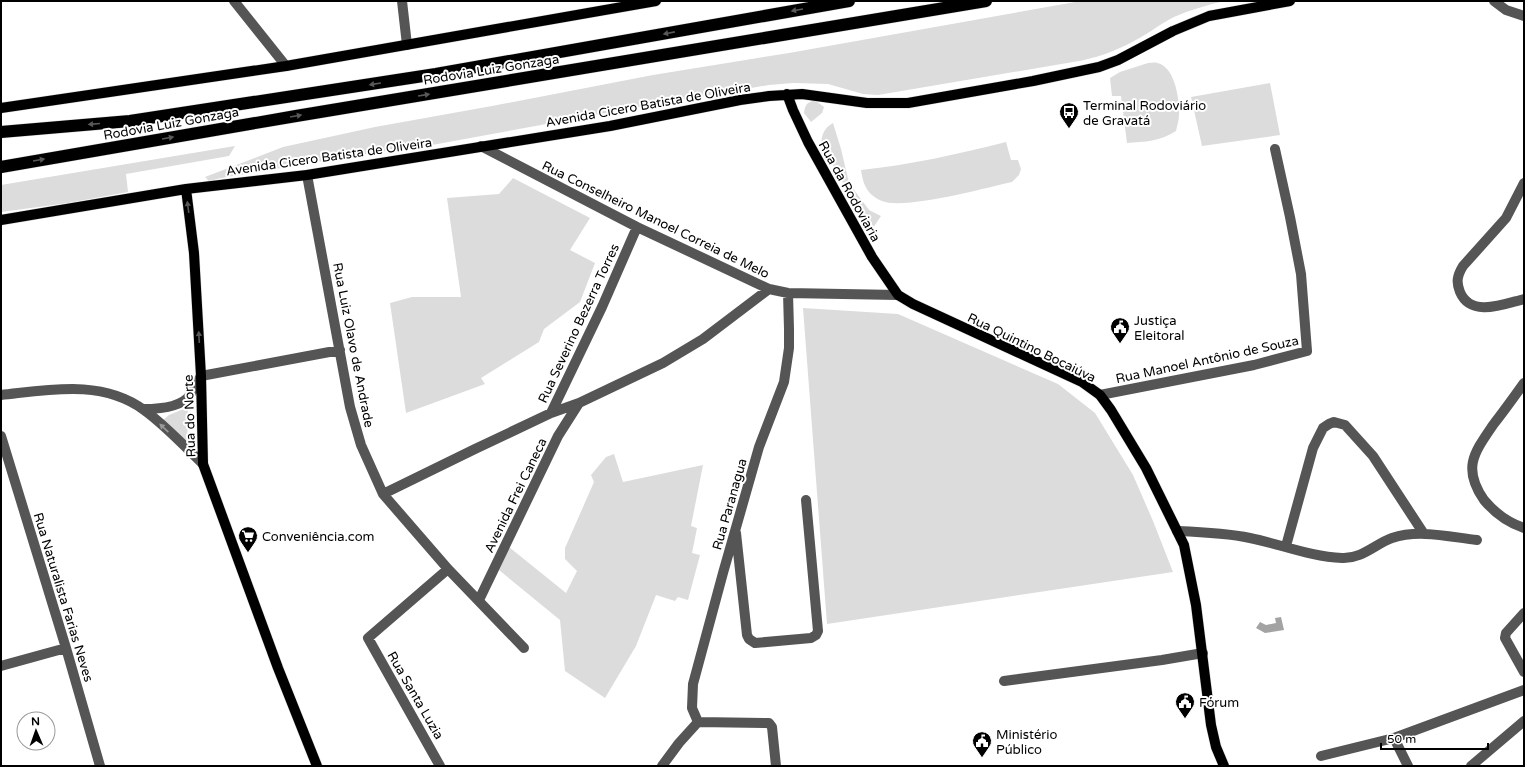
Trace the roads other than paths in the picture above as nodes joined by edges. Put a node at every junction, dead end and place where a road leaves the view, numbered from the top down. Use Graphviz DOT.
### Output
graph roads {
  1 [pos="234,1"];
  2 [pos="402,1"];
  3 [pos="656,1"];
  4 [pos="849,1"];
  5 [pos="986,1"];
  6 [pos="1290,1"];
  7 [pos="1494,1"];
  8 [pos="1524,16"];
  9 [pos="407,45"];
  10 [pos="286,66"];
  11 [pos="787,94"];
  12 [pos="1,108"];
  13 [pos="1,132"];
  14 [pos="481,146"];
  15 [pos="1275,149"];
  16 [pos="1,167"];
  17 [pos="307,175"];
  18 [pos="1524,183"];
  19 [pos="186,189"];
  20 [pos="1,220"];
  21 [pos="637,227"];
  22 [pos="769,289"];
  23 [pos="788,293"];
  24 [pos="898,296"];
  25 [pos="1524,299"];
  26 [pos="340,350"];
  27 [pos="201,376"];
  28 [pos="1524,383"];
  29 [pos="1,395"];
  30 [pos="1100,396"];
  31 [pos="579,403"];
  32 [pos="143,410"];
  33 [pos="551,413"];
  34 [pos="1,436"];
  35 [pos="203,464"];
  36 [pos="383,494"];
  37 [pos="806,500"];
  38 [pos="1524,528"];
  39 [pos="735,531"];
  40 [pos="1177,531"];
  41 [pos="1424,534"];
  42 [pos="1477,540"];
  43 [pos="1286,546"];
  44 [pos="448,570"];
  45 [pos="479,600"];
  46 [pos="1524,613"];
  47 [pos="66,648"];
  48 [pos="524,648"];
  49 [pos="1203,653"];
  50 [pos="1,666"];
  51 [pos="1524,672"];
  52 [pos="1004,681"];
  53 [pos="1524,690"];
  54 [pos="1524,721"];
  55 [pos="698,722"];
  56 [pos="1394,738"];
  57 [pos="1321,756"];
  58 [pos="100,766"];
  59 [pos="316,766"];
  60 [pos="440,766"];
  61 [pos="662,766"];
  62 [pos="776,766"];
  63 [pos="1224,766"];
  64 [pos="1408,766"];
  65 [pos="1471,766"];
  1 -- 10 [label="street"];
  2 -- 9 [label="street"];
  3 -- 9 [label="main road"];
  4 -- 13 [label="highway, Rodovia Luiz Gonzaga, one-way"];
  16 -- 5 [label="highway, Rodovia Luiz Gonzaga, one-way"];
  6 -- 11 [label="main road, Avenida Cicero Batista de Oliveira"];
  7 -- 8 [label="street"];
  9 -- 10 [label="main road"];
  10 -- 12 [label="main road"];
  11 -- 14 [label="main road, Avenida Cicero Batista de Oliveira"];
  11 -- 24 [label="main road, Rua da Rodoviaria"];
  14 -- 17 [label="main road, Avenida Cicero Batista de Oliveira"];
  14 -- 21 [label="street, Rua Conselheiro Manoel Correia de Melo"];
  15 -- 30 [label="street, Rua Manoel Antônio de Souza"];
  17 -- 19 [label="main road, Avenida Cicero Batista de Oliveira"];
  17 -- 26 [label="street, Rua Luiz Olavo de Andrade"];
  18 -- 25 [label="street"];
  19 -- 20 [label="main road, Avenida Cicero Batista de Oliveira"];
  27 -- 19 [label="main road, Rua do Norte, one-way"];
  21 -- 22 [label="street, Rua Conselheiro Manoel Correia de Melo"];
  21 -- 33 [label="street, Rua Severino Bezerra Torres"];
  22 -- 23 [label="street, Rua Conselheiro Manoel Correia de Melo"];
  22 -- 31 [label="street"];
  23 -- 24 [label="street, Rua Conselheiro Manoel Correia de Melo"];
  23 -- 39 [label="street, Rua Paranagua"];
  24 -- 30 [label="main road, Rua Quintino Bocaiúva"];
  26 -- 27 [label="street"];
  26 -- 36 [label="street, Rua Luiz Olavo de Andrade"];
  27 -- 32 [label="street"];
  27 -- 35 [label="main road, Rua do Norte"];
  28 -- 38 [label="street"];
  29 -- 32 [label="street"];
  30 -- 40 [label="main road, Rua Quintino Bocaiúva"];
  31 -- 33 [label="street"];
  31 -- 45 [label="street, Avenida Frei Caneca"];
  35 -- 32 [label="street, one-way"];
  33 -- 36 [label="street, Rua Severino Bezerra Torres"];
  34 -- 47 [label="street, Rua Naturalista Farias Neves"];
  35 -- 59 [label="main road, Rua do Norte"];
  36 -- 44 [label="street, Rua Luiz Olavo de Andrade"];
  37 -- 39 [label="street"];
  39 -- 55 [label="street, Rua Paranagua"];
  40 -- 43 [label="street"];
  40 -- 49 [label="main road, Rua Quintino Bocaiúva"];
  41 -- 42 [label="street"];
  41 -- 43 [label="street"];
  41 -- 43 [label="street"];
  44 -- 45 [label="street, Rua Luiz Olavo de Andrade"];
  44 -- 60 [label="street, Rua Santa Luzia"];
  45 -- 48 [label="street, Rua Luiz Olavo de Andrade"];
  46 -- 51 [label="street"];
  47 -- 50 [label="street"];
  47 -- 58 [label="street, Rua Naturalista Farias Neves"];
  49 -- 52 [label="street"];
  49 -- 63 [label="main road, Rua Quintino Bocaiúva"];
  53 -- 56 [label="street"];
  54 -- 65 [label="street"];
  55 -- 61 [label="street"];
  55 -- 62 [label="street"];
  56 -- 57 [label="street"];
  56 -- 64 [label="street"];
}
